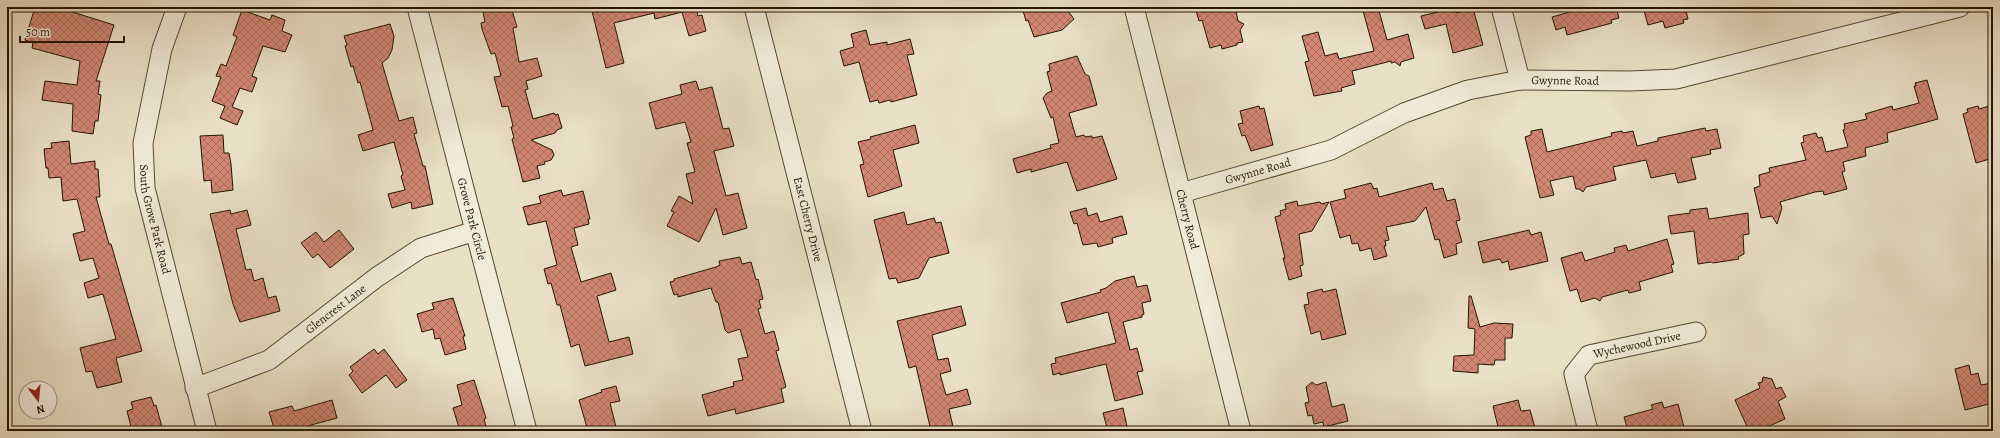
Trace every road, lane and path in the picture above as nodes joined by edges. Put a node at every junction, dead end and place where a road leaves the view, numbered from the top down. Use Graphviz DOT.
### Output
graph roads {
  1 [pos="177,7"];
  2 [pos="417,7"];
  3 [pos="754,7"];
  4 [pos="1134,7"];
  5 [pos="1501,7"];
  6 [pos="1960,7"];
  7 [pos="1913,13"];
  8 [pos="1520,80"];
  9 [pos="1181,193"];
  10 [pos="475,231"];
  11 [pos="1696,332"];
  12 [pos="195,388"];
  13 [pos="207,431"];
  14 [pos="527,431"];
  15 [pos="862,431"];
  16 [pos="1241,431"];
  17 [pos="1588,431"];
  1 -- 12 [label="street, South Grove Park Road"];
  2 -- 10 [label="street, Grove Park Circle"];
  3 -- 15 [label="street, East Cherry Drive"];
  4 -- 9 [label="street, Cherry Road"];
  5 -- 8 [label="street"];
  6 -- 7 [label="street, Gwynne Road"];
  7 -- 8 [label="street, Gwynne Road"];
  8 -- 9 [label="street, Gwynne Road"];
  9 -- 16 [label="street, Cherry Road"];
  10 -- 12 [label="street, Glencrest Lane"];
  10 -- 14 [label="street, Grove Park Circle"];
  11 -- 17 [label="street, Wychewood Drive"];
  12 -- 13 [label="street, South Grove Park Road"];
}
